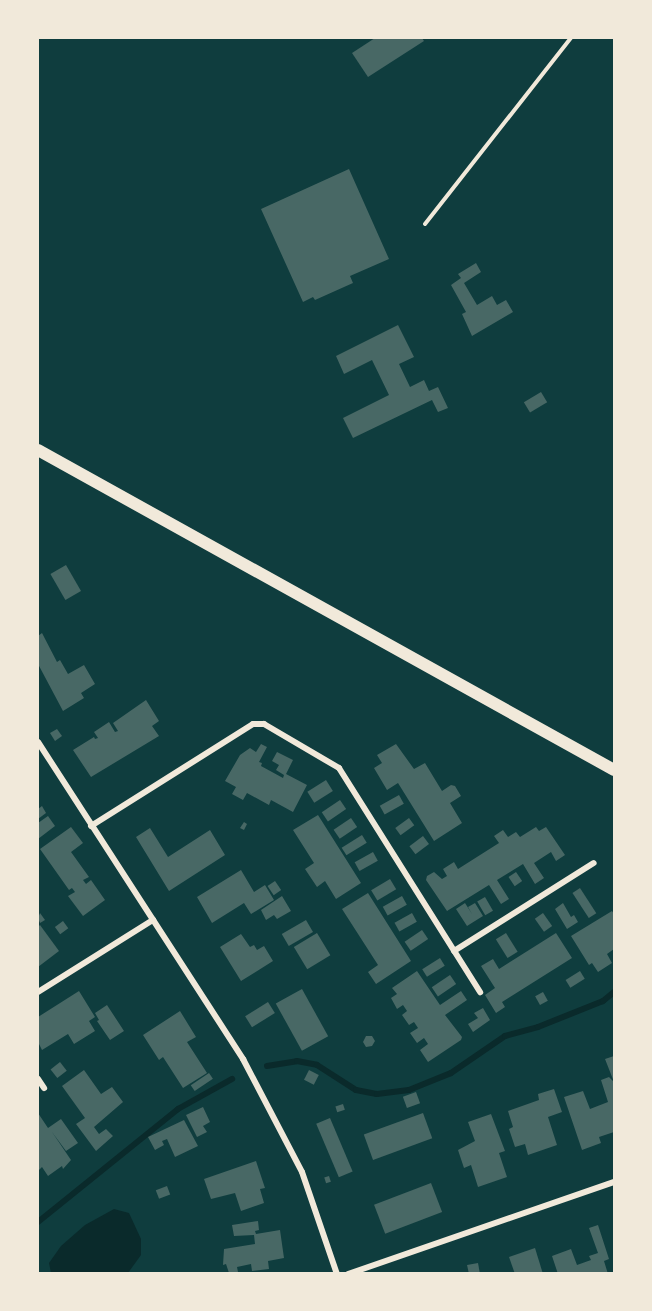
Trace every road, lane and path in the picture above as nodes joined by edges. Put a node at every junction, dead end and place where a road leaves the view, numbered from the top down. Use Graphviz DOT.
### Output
graph roads {
  1 [pos="571,38"];
  2 [pos="425,224"];
  3 [pos="38,450"];
  4 [pos="38,742"];
  5 [pos="615,770"];
  6 [pos="91,826"];
  7 [pos="594,863"];
  8 [pos="153,920"];
  9 [pos="454,951"];
  10 [pos="38,992"];
  11 [pos="480,992"];
  12 [pos="38,1079"];
  13 [pos="44,1088"];
  14 [pos="615,1182"];
  15 [pos="337,1274"];
  16 [pos="348,1274"];
  1 -- 2 [label="path"];
  3 -- 5 [label="main road"];
  4 -- 6 [label="street"];
  6 -- 8 [label="street"];
  6 -- 9 [label="street"];
  7 -- 9 [label="street"];
  8 -- 10 [label="street"];
  8 -- 15 [label="street"];
  9 -- 11 [label="street"];
  12 -- 13 [label="street"];
  14 -- 16 [label="street"];
}
